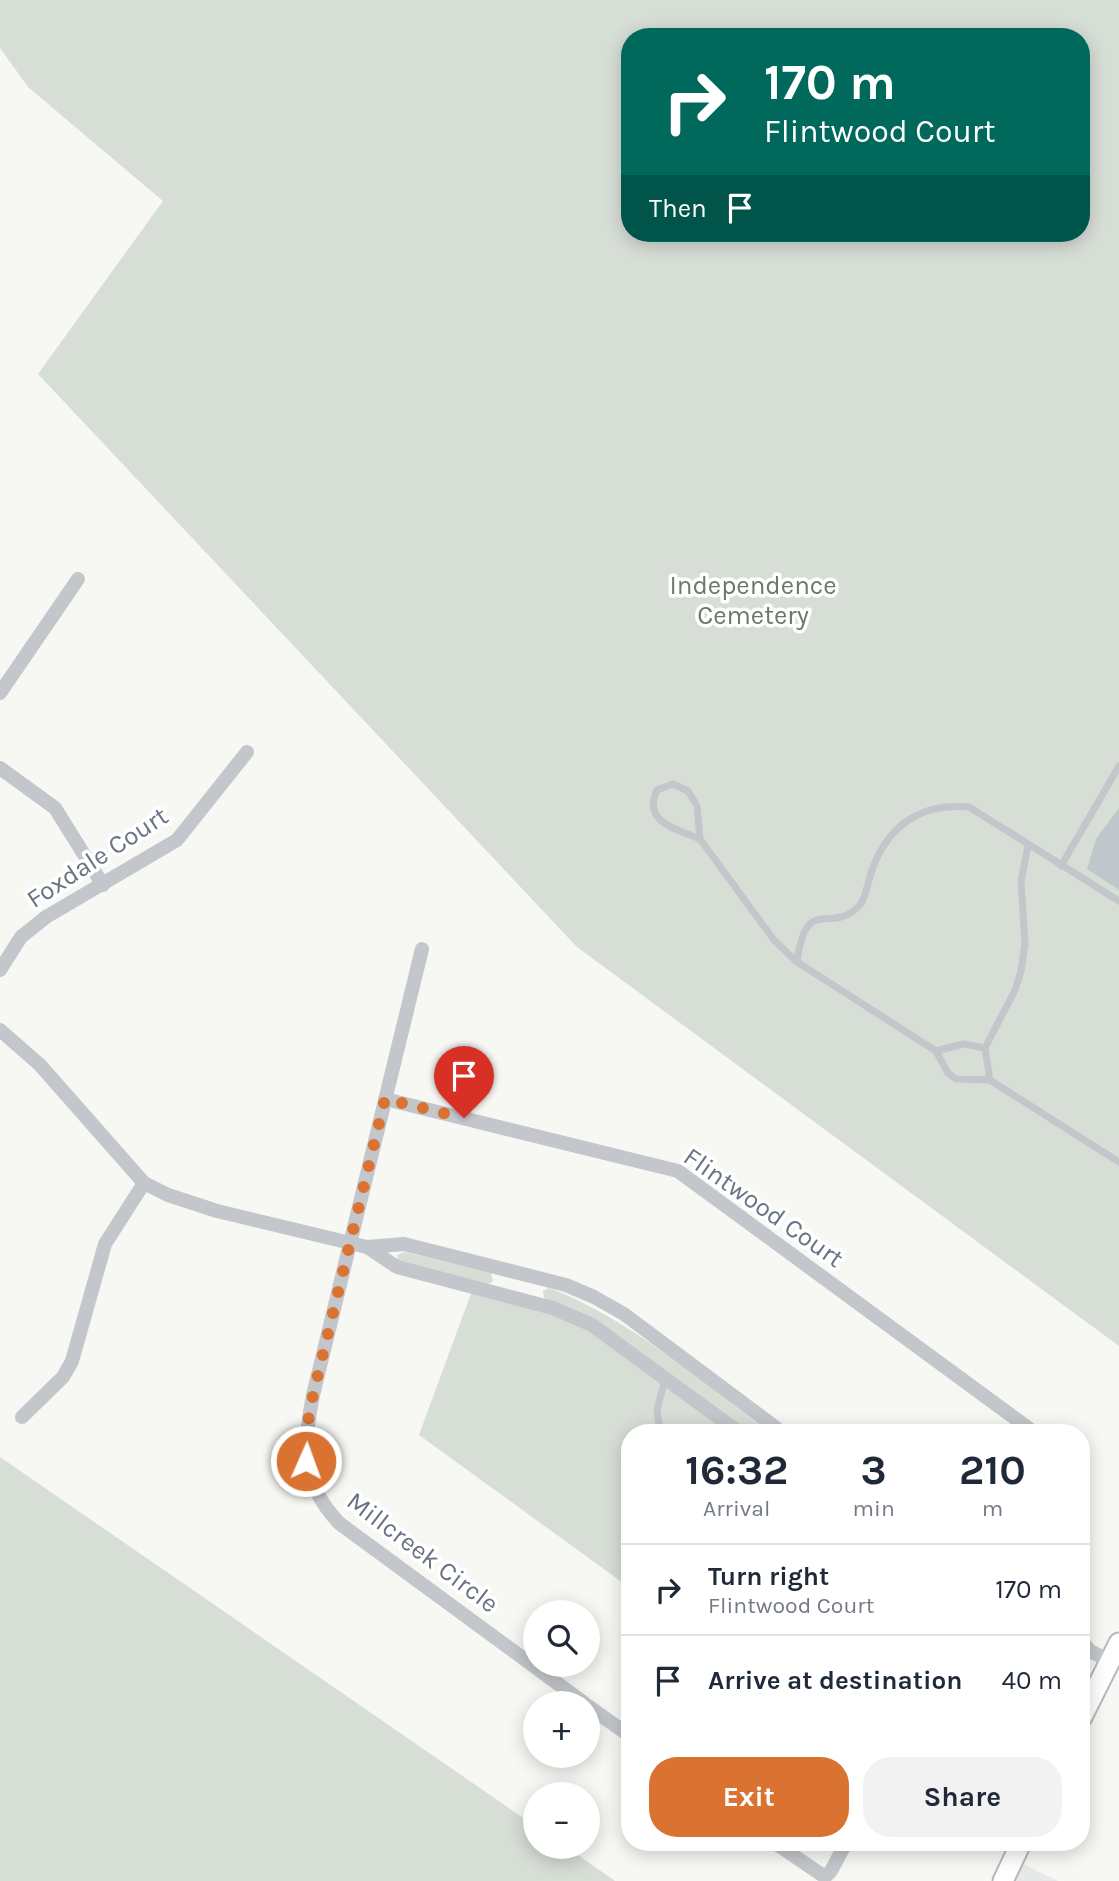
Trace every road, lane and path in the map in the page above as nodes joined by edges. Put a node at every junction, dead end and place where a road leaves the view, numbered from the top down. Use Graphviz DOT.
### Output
graph roads {
  1 [pos="78,579"];
  2 [pos="0,693"];
  3 [pos="247,752"];
  4 [pos="1119,766"];
  5 [pos="0,768"];
  6 [pos="700,839"];
  7 [pos="1028,846"];
  8 [pos="1061,866"];
  9 [pos="103,885"];
  10 [pos="1119,901"];
  11 [pos="422,949"];
  12 [pos="797,962"];
  13 [pos="0,971"];
  14 [pos="0,1030"];
  15 [pos="985,1048"];
  16 [pos="936,1051"];
  17 [pos="990,1080"];
  18 [pos="385,1099"];
  19 [pos="1119,1162"];
  20 [pos="144,1184"];
  21 [pos="351,1242"];
  22 [pos="367,1247"];
  23 [pos="665,1379"];
  24 [pos="22,1417"];
  25 [pos="659,1424"];
  26 [pos="728,1424"];
  27 [pos="771,1424"];
  28 [pos="1023,1424"];
  29 [pos="1119,1643"];
  30 [pos="1090,1651"];
  31 [pos="1110,1661"];
  32 [pos="568,1691"];
  33 [pos="1090,1701"];
  34 [pos="600,1714"];
  35 [pos="621,1729"];
  36 [pos="787,1851"];
  37 [pos="842,1851"];
  38 [pos="1017,1851"];
  39 [pos="1003,1881"];
  1 -- 2 [label="street"];
  3 -- 9 [label="street, Foxdale Court"];
  4 -- 8 [label="lane"];
  5 -- 9 [label="street"];
  6 -- 6 [label="lane"];
  6 -- 12 [label="lane"];
  7 -- 8 [label="lane"];
  7 -- 12 [label="lane"];
  7 -- 15 [label="lane"];
  8 -- 10 [label="lane"];
  9 -- 13 [label="street, Foxdale Court"];
  11 -- 18 [label="street, Millcreek Circle"];
  12 -- 16 [label="lane"];
  14 -- 20 [label="street"];
  15 -- 16 [label="lane"];
  15 -- 17 [label="lane"];
  16 -- 17 [label="lane"];
  17 -- 19 [label="lane"];
  18 -- 21 [label="street, Millcreek Circle"];
  18 -- 28 [label="street, Flintwood Court"];
  20 -- 21 [label="street"];
  20 -- 24 [label="street"];
  21 -- 22 [label="street"];
  21 -- 32 [label="street, Millcreek Circle"];
  22 -- 23 [label="street"];
  22 -- 27 [label="street"];
  23 -- 25 [label="lane"];
  23 -- 26 [label="street"];
  29 -- 31 [label="main road"];
  30 -- 31 [label="street"];
  31 -- 33 [label="main road"];
  34 -- 35 [label="street, Millcreek Circle"];
  36 -- 37 [label="street"];
  38 -- 39 [label="main road"];
}
